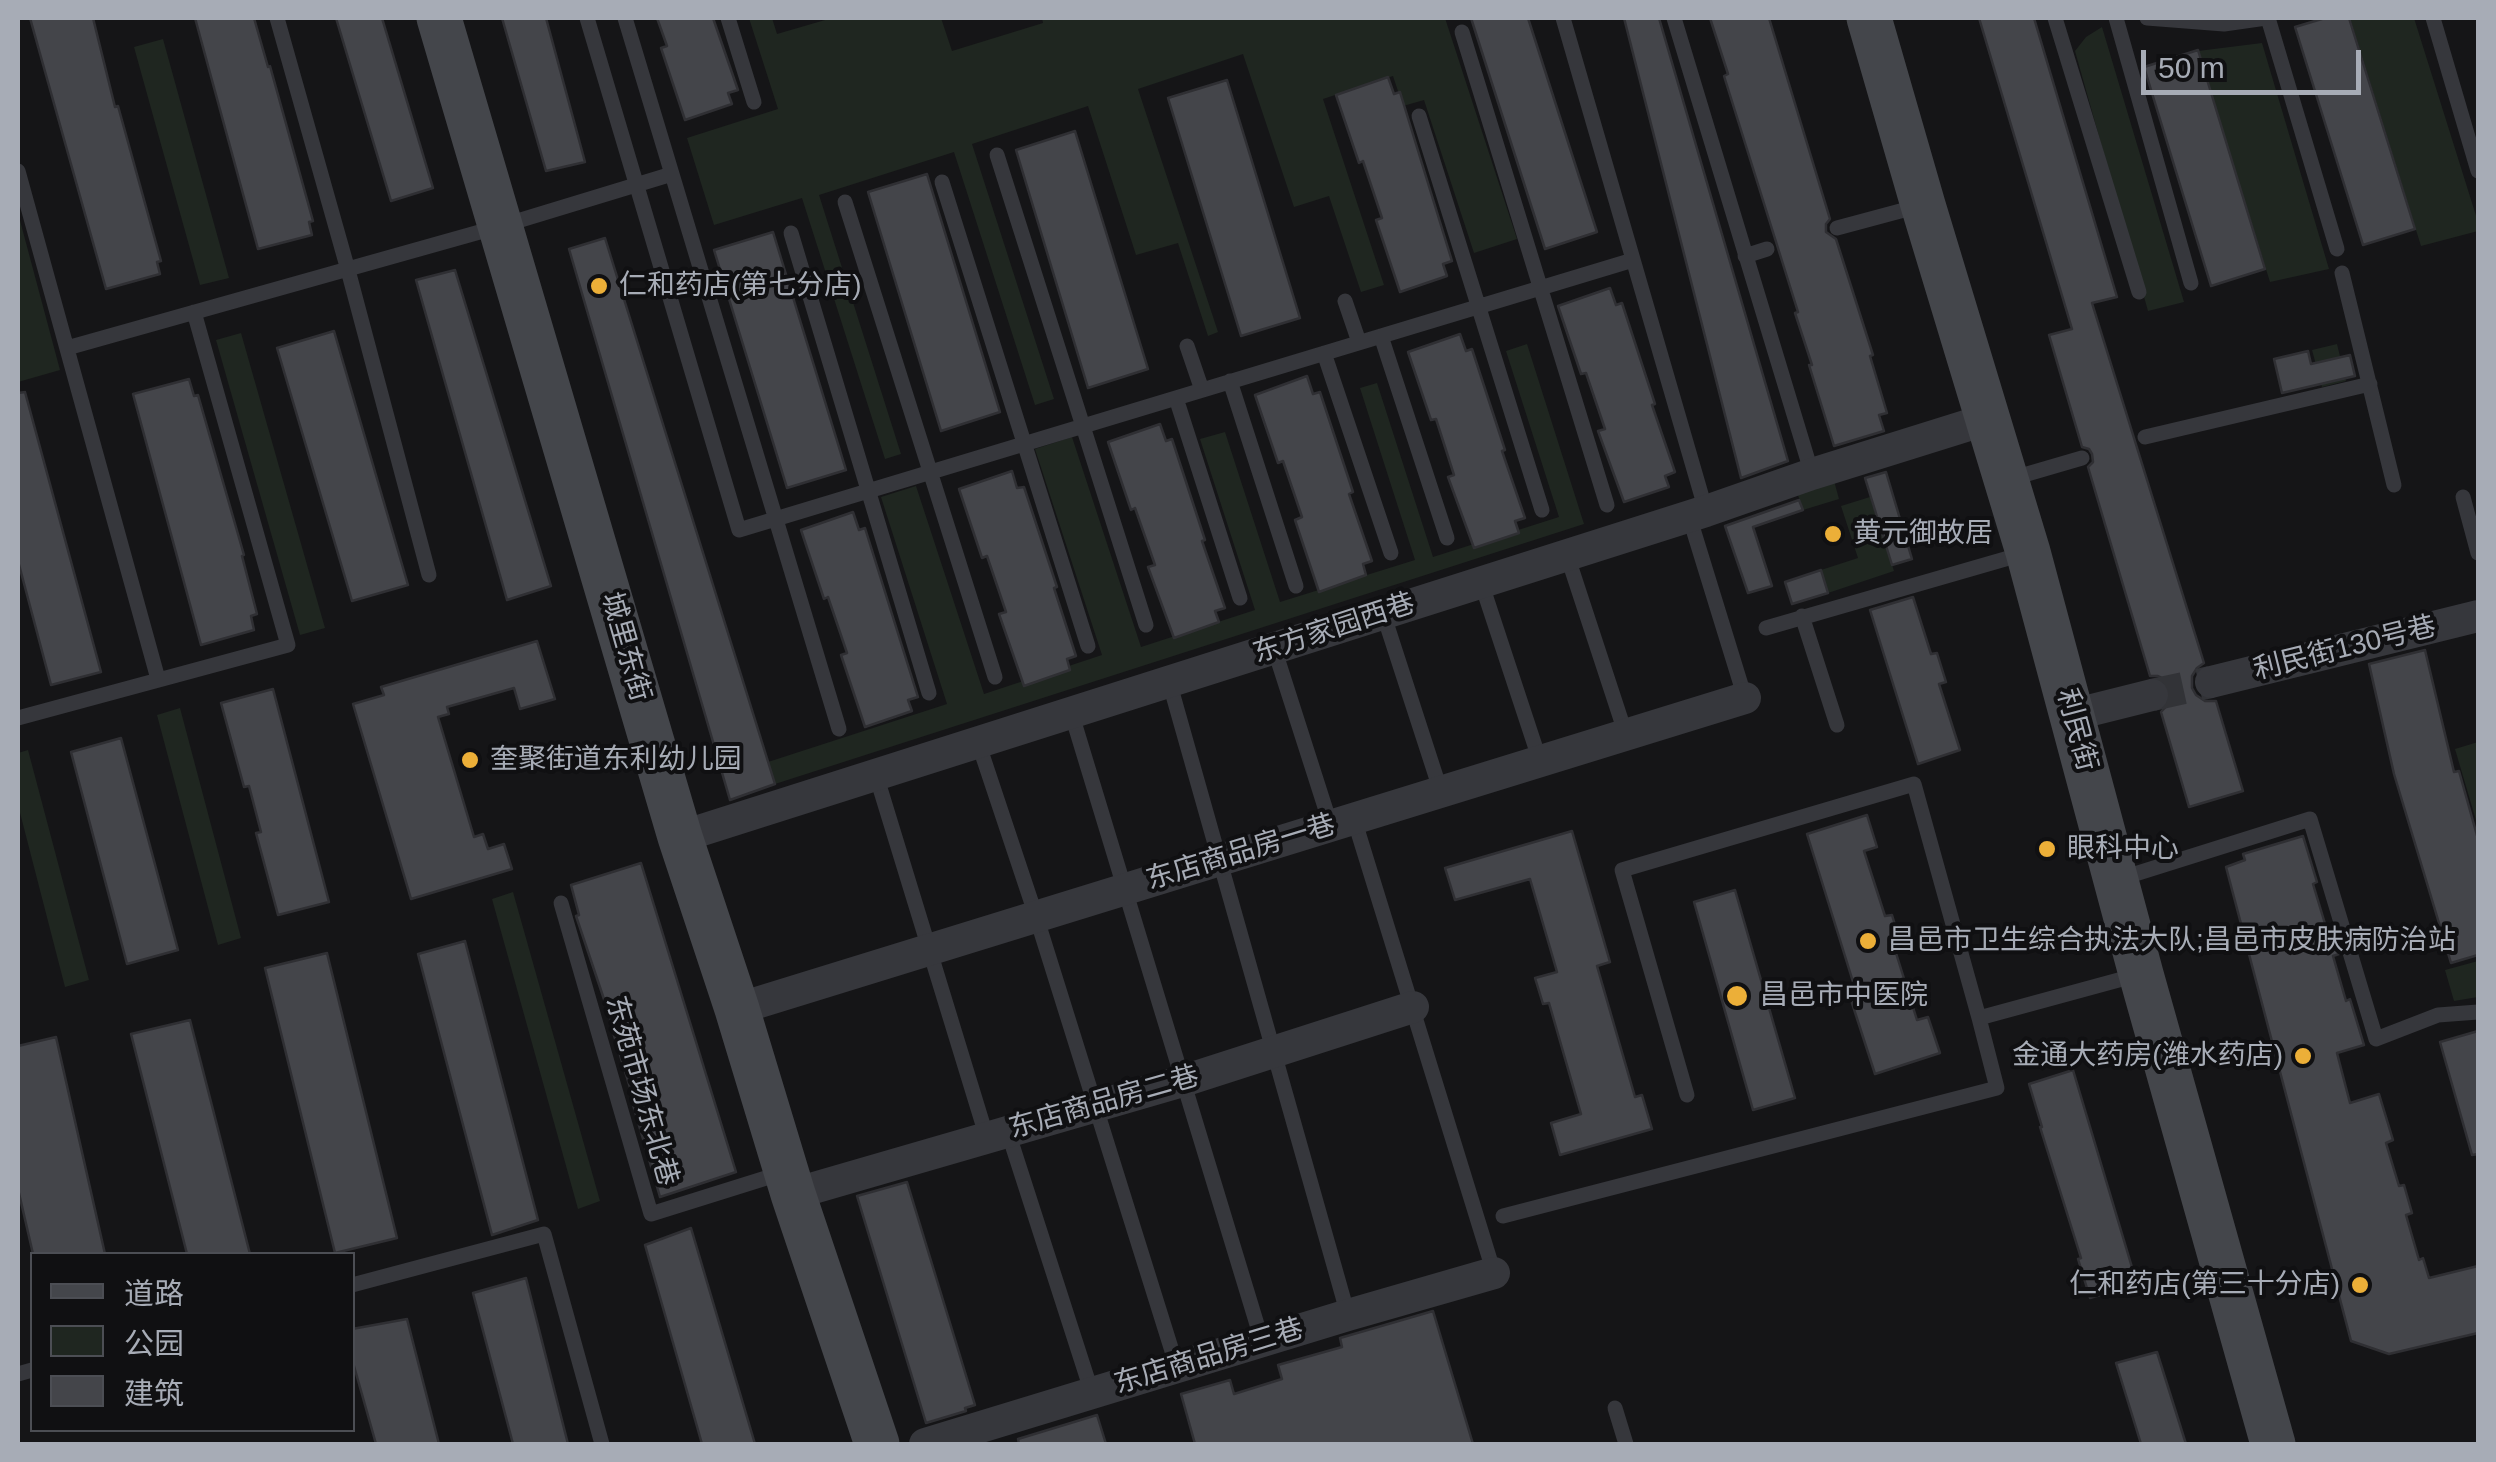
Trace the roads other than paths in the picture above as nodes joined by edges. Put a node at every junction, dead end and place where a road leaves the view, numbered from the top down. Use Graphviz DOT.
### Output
graph roads {
  1 [pos="277,18"];
  2 [pos="439,18"];
  3 [pos="587,18"];
  4 [pos="625,18"];
  5 [pos="728,18"];
  6 [pos="1564,18"];
  7 [pos="1674,18"];
  8 [pos="1868,18"];
  9 [pos="2055,18"];
  10 [pos="2116,18"];
  11 [pos="2147,18"];
  12 [pos="2267,18"];
  13 [pos="2434,18"];
  14 [pos="1462,32"];
  15 [pos="754,102"];
  16 [pos="1419,116"];
  17 [pos="997,155"];
  18 [pos="18,171"];
  19 [pos="2478,172"];
  20 [pos="672,174"];
  21 [pos="942,182"];
  22 [pos="635,185"];
  23 [pos="845,202"];
  24 [pos="1923,205"];
  25 [pos="501,226"];
  26 [pos="1837,228"];
  27 [pos="791,233"];
  28 [pos="1767,249"];
  29 [pos="2337,249"];
  30 [pos="1745,256"];
  31 [pos="1632,260"];
  32 [pos="348,270"];
  33 [pos="2342,274"];
  34 [pos="2191,282"];
  35 [pos="1540,288"];
  36 [pos="2138,292"];
  37 [pos="1345,301"];
  38 [pos="1478,306"];
  39 [pos="194,312"];
  40 [pos="1380,336"];
  41 [pos="1359,342"];
  42 [pos="1188,346"];
  43 [pos="67,348"];
  44 [pos="1324,353"];
  45 [pos="1230,381"];
  46 [pos="2370,384"];
  47 [pos="1202,390"];
  48 [pos="1176,398"];
  49 [pos="1988,418"];
  50 [pos="1083,426"];
  51 [pos="2145,437"];
  52 [pos="1024,444"];
  53 [pos="2082,458"];
  54 [pos="930,472"];
  55 [pos="1812,474"];
  56 [pos="2006,480"];
  57 [pos="2394,485"];
  58 [pos="868,491"];
  59 [pos="2463,497"];
  60 [pos="1607,505"];
  61 [pos="1542,510"];
  62 [pos="1697,514"];
  63 [pos="776,519"];
  64 [pos="1447,538"];
  65 [pos="2028,552"];
  66 [pos="1391,553"];
  67 [pos="2478,553"];
  68 [pos="1567,554"];
  69 [pos="430,575"];
  70 [pos="1481,582"];
  71 [pos="1296,586"];
  72 [pos="1240,598"];
  73 [pos="1383,614"];
  74 [pos="1802,616"];
  75 [pos="2478,616"];
  76 [pos="1146,625"];
  77 [pos="1766,628"];
  78 [pos="1088,646"];
  79 [pos="1274,648"];
  80 [pos="995,677"];
  81 [pos="158,679"];
  82 [pos="1169,681"];
  83 [pos="2210,682"];
  84 [pos="929,693"];
  85 [pos="2152,695"];
  86 [pos="1745,698"];
  87 [pos="1071,712"];
  88 [pos="2072,714"];
  89 [pos="18,718"];
  90 [pos="1838,725"];
  91 [pos="839,728"];
  92 [pos="1626,735"];
  93 [pos="978,742"];
  94 [pos="1540,761"];
  95 [pos="876,774"];
  96 [pos="1440,792"];
  97 [pos="1343,822"];
  98 [pos="680,838"];
  99 [pos="1219,860"];
  100 [pos="2116,880"];
  101 [pos="1125,889"];
  102 [pos="562,903"];
  103 [pos="1036,916"];
  104 [pos="929,950"];
  105 [pos="2140,974"];
  106 [pos="1414,1007"];
  107 [pos="737,1010"];
  108 [pos="2478,1012"];
  109 [pos="1979,1018"];
  110 [pos="1274,1052"];
  111 [pos="1183,1081"];
  112 [pos="1688,1095"];
  113 [pos="1096,1106"];
  114 [pos="998,1135"];
  115 [pos="790,1183"];
  116 [pos="1503,1216"];
  117 [pos="1494,1273"];
  118 [pos="355,1283"];
  119 [pos="1348,1315"];
  120 [pos="1262,1341"];
  121 [pos="1177,1367"];
  122 [pos="1092,1393"];
  123 [pos="1616,1408"];
  124 [pos="602,1444"];
  125 [pos="877,1444"];
  126 [pos="925,1444"];
  127 [pos="1626,1444"];
  128 [pos="2273,1444"];
  1 -- 32 [label="lane"];
  2 -- 25 [label="street, 城里东街"];
  3 -- 22 [label="lane"];
  4 -- 20 [label="lane"];
  5 -- 15 [label="lane"];
  6 -- 31 [label="lane"];
  7 -- 30 [label="lane"];
  8 -- 24 [label="street, 利民街"];
  9 -- 36 [label="lane"];
  10 -- 34 [label="lane"];
  11 -- 12 [label="lane"];
  12 -- 29 [label="lane"];
  13 -- 19 [label="lane"];
  14 -- 35 [label="lane"];
  16 -- 38 [label="lane"];
  17 -- 50 [label="lane"];
  18 -- 43 [label="lane"];
  20 -- 22 [label="lane"];
  20 -- 63 [label="lane"];
  21 -- 52 [label="lane"];
  22 -- 25 [label="lane"];
  22 -- 63 [label="lane"];
  23 -- 54 [label="lane"];
  24 -- 26 [label="lane"];
  24 -- 49 [label="street, 利民街"];
  25 -- 32 [label="lane"];
  25 -- 98 [label="street, 城里东街"];
  27 -- 58 [label="lane"];
  28 -- 30 [label="lane"];
  30 -- 55 [label="lane"];
  31 -- 35 [label="lane"];
  31 -- 62 [label="lane"];
  32 -- 39 [label="lane"];
  32 -- 69 [label="lane"];
  33 -- 46 [label="lane"];
  35 -- 38 [label="lane"];
  35 -- 60 [label="lane"];
  37 -- 41 [label="lane"];
  38 -- 40 [label="lane"];
  38 -- 61 [label="lane"];
  39 -- 43 [label="lane"];
  39 -- 81 [label="lane"];
  40 -- 41 [label="lane"];
  40 -- 64 [label="lane"];
  41 -- 44 [label="lane"];
  42 -- 47 [label="lane"];
  43 -- 81 [label="lane"];
  44 -- 45 [label="lane"];
  44 -- 66 [label="lane"];
  45 -- 47 [label="lane"];
  45 -- 71 [label="lane"];
  46 -- 51 [label="lane"];
  46 -- 57 [label="lane"];
  47 -- 48 [label="lane"];
  48 -- 50 [label="lane"];
  48 -- 72 [label="lane"];
  49 -- 55 [label="street, 东方家园西巷"];
  49 -- 56 [label="street, 利民街"];
  50 -- 52 [label="lane"];
  50 -- 76 [label="lane"];
  52 -- 54 [label="lane"];
  52 -- 78 [label="lane"];
  53 -- 56 [label="lane"];
  54 -- 58 [label="lane"];
  54 -- 80 [label="lane"];
  55 -- 62 [label="street, 东方家园西巷"];
  56 -- 65 [label="street, 利民街"];
  58 -- 63 [label="lane"];
  58 -- 84 [label="lane"];
  59 -- 67 [label="lane"];
  62 -- 68 [label="street, 东方家园西巷"];
  62 -- 86 [label="lane"];
  63 -- 91 [label="lane"];
  65 -- 74 [label="lane"];
  65 -- 88 [label="street, 利民街"];
  68 -- 70 [label="street, 东方家园西巷"];
  68 -- 92 [label="lane"];
  70 -- 73 [label="street, 东方家园西巷"];
  70 -- 94 [label="lane"];
  73 -- 79 [label="street, 东方家园西巷"];
  73 -- 96 [label="lane"];
  74 -- 77 [label="lane"];
  74 -- 90 [label="lane"];
  75 -- 83 [label="street, 利民街130号巷"];
  79 -- 82 [label="street, 东方家园西巷"];
  79 -- 97 [label="lane"];
  81 -- 89 [label="lane"];
  82 -- 87 [label="street, 东方家园西巷"];
  82 -- 99 [label="lane"];
  85 -- 88 [label="street"];
  86 -- 92 [label="street, 东店商品房一巷"];
  87 -- 93 [label="street, 东方家园西巷"];
  87 -- 101 [label="lane"];
  88 -- 100 [label="street, 利民街"];
  92 -- 94 [label="street, 东店商品房一巷"];
  93 -- 95 [label="street, 东方家园西巷"];
  93 -- 103 [label="lane"];
  94 -- 96 [label="street, 东店商品房一巷"];
  95 -- 98 [label="street, 东方家园西巷"];
  95 -- 104 [label="lane"];
  96 -- 97 [label="street, 东店商品房一巷"];
  97 -- 99 [label="street, 东店商品房一巷"];
  97 -- 106 [label="lane"];
  98 -- 107 [label="street, 城里东街"];
  99 -- 101 [label="street, 东店商品房一巷"];
  99 -- 110 [label="lane"];
  100 -- 105 [label="street, 利民街"];
  100 -- 108 [label="lane"];
  101 -- 103 [label="street, 东店商品房一巷"];
  101 -- 111 [label="lane"];
  102 -- 115 [label="lane, 东苑市场东北巷"];
  103 -- 104 [label="street, 东店商品房一巷"];
  103 -- 113 [label="lane"];
  104 -- 107 [label="street, 东店商品房一巷"];
  104 -- 114 [label="lane"];
  105 -- 109 [label="lane"];
  105 -- 128 [label="street, 利民街"];
  106 -- 110 [label="street, 东店商品房二巷"];
  106 -- 117 [label="lane"];
  107 -- 115 [label="street, 城里东街"];
  109 -- 112 [label="lane"];
  109 -- 116 [label="lane"];
  110 -- 111 [label="street, 东店商品房二巷"];
  110 -- 119 [label="lane"];
  111 -- 113 [label="street, 东店商品房二巷"];
  111 -- 120 [label="lane"];
  113 -- 114 [label="street, 东店商品房二巷"];
  113 -- 121 [label="lane"];
  114 -- 115 [label="street, 东店商品房二巷"];
  114 -- 122 [label="lane"];
  115 -- 125 [label="street, 城里东街"];
  117 -- 119 [label="street, 东店商品房三巷"];
  118 -- 124 [label="lane"];
  119 -- 120 [label="street, 东店商品房三巷"];
  120 -- 121 [label="street, 东店商品房三巷"];
  121 -- 122 [label="street, 东店商品房三巷"];
  122 -- 126 [label="street, 东店商品房三巷"];
  123 -- 127 [label="lane"];
}
